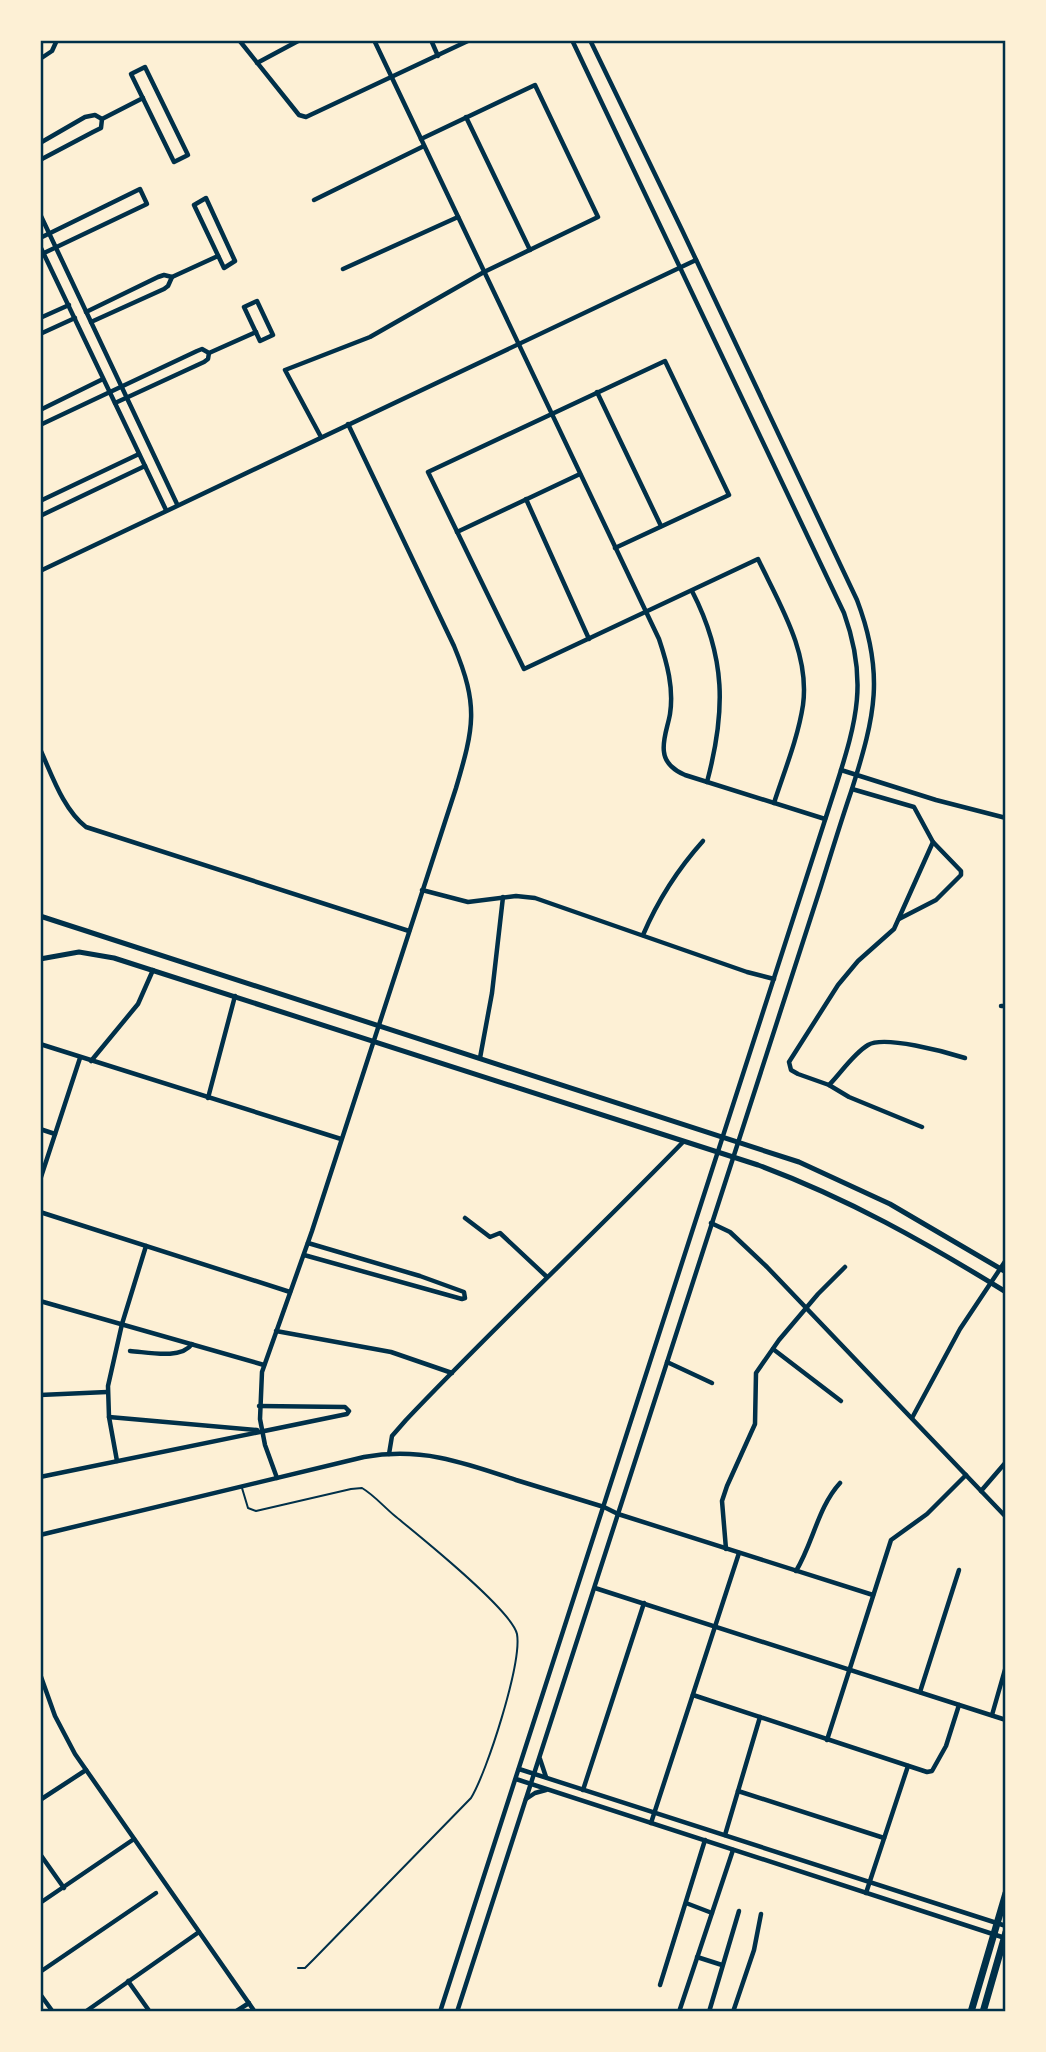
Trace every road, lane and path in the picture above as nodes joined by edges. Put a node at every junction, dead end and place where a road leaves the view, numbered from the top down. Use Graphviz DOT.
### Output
graph roads {
  1 [pos="57,40"];
  2 [pos="239,40"];
  3 [pos="300,40"];
  4 [pos="374,40"];
  5 [pos="431,40"];
  6 [pos="470,40"];
  7 [pos="572,40"];
  8 [pos="590,40"];
  9 [pos="438,56"];
  10 [pos="40,59"];
  11 [pos="257,63"];
  12 [pos="392,78"];
  13 [pos="143,98"];
  14 [pos="466,117"];
  15 [pos="102,119"];
  16 [pos="421,139"];
  17 [pos="40,143"];
  18 [pos="424,146"];
  19 [pos="40,160"];
  20 [pos="314,200"];
  21 [pos="40,214"];
  22 [pos="458,217"];
  23 [pos="50,233"];
  24 [pos="40,238"];
  25 [pos="40,246"];
  26 [pos="56,248"];
  27 [pos="530,250"];
  28 [pos="44,254"];
  29 [pos="218,256"];
  30 [pos="696,260"];
  31 [pos="681,267"];
  32 [pos="343,269"];
  33 [pos="484,272"];
  34 [pos="172,277"];
  35 [pos="69,305"];
  36 [pos="86,312"];
  37 [pos="40,318"];
  38 [pos="75,318"];
  39 [pos="91,322"];
  40 [pos="256,332"];
  41 [pos="40,334"];
  42 [pos="518,344"];
  43 [pos="209,353"];
  44 [pos="103,379"];
  45 [pos="121,386"];
  46 [pos="109,391"];
  47 [pos="597,392"];
  48 [pos="127,397"];
  49 [pos="115,403"];
  50 [pos="40,410"];
  51 [pos="551,414"];
  52 [pos="348,424"];
  53 [pos="40,425"];
  54 [pos="321,437"];
  55 [pos="139,454"];
  56 [pos="145,466"];
  57 [pos="580,474"];
  58 [pos="526,499"];
  59 [pos="40,501"];
  60 [pos="177,504"];
  61 [pos="166,510"];
  62 [pos="40,516"];
  63 [pos="661,526"];
  64 [pos="457,532"];
  65 [pos="615,548"];
  66 [pos="40,571"];
  67 [pos="692,591"];
  68 [pos="646,612"];
  69 [pos="589,639"];
  70 [pos="41,750"];
  71 [pos="841,770"];
  72 [pos="856,775"];
  73 [pos="707,782"];
  74 [pos="852,789"];
  75 [pos="774,803"];
  76 [pos="1006,818"];
  77 [pos="825,819"];
  78 [pos="702,841"];
  79 [pos="933,842"];
  80 [pos="422,890"];
  81 [pos="503,897"];
  82 [pos="40,916"];
  83 [pos="899,919"];
  84 [pos="409,931"];
  85 [pos="643,935"];
  86 [pos="40,960"];
  87 [pos="153,970"];
  88 [pos="774,979"];
  89 [pos="235,996"];
  90 [pos="378,1026"];
  91 [pos="373,1040"];
  92 [pos="40,1044"];
  93 [pos="80,1058"];
  94 [pos="480,1058"];
  95 [pos="965,1058"];
  96 [pos="91,1061"];
  97 [pos="829,1085"];
  98 [pos="208,1098"];
  99 [pos="922,1127"];
  100 [pos="40,1129"];
  101 [pos="55,1133"];
  102 [pos="723,1137"];
  103 [pos="341,1139"];
  104 [pos="683,1142"];
  105 [pos="738,1142"];
  106 [pos="718,1152"];
  107 [pos="733,1157"];
  108 [pos="40,1180"];
  109 [pos="40,1212"];
  110 [pos="465,1218"];
  111 [pos="711,1223"];
  112 [pos="308,1243"];
  113 [pos="146,1246"];
  114 [pos="304,1255"];
  115 [pos="1006,1259"];
  116 [pos="845,1267"];
  117 [pos="1003,1270"];
  118 [pos="547,1277"];
  119 [pos="991,1283"];
  120 [pos="290,1292"];
  121 [pos="1006,1292"];
  122 [pos="40,1301"];
  123 [pos="806,1308"];
  124 [pos="122,1324"];
  125 [pos="276,1331"];
  126 [pos="192,1344"];
  127 [pos="773,1349"];
  128 [pos="131,1351"];
  129 [pos="667,1362"];
  130 [pos="264,1365"];
  131 [pos="452,1373"];
  132 [pos="712,1383"];
  133 [pos="107,1392"];
  134 [pos="40,1395"];
  135 [pos="841,1401"];
  136 [pos="259,1406"];
  137 [pos="109,1417"];
  138 [pos="912,1418"];
  139 [pos="262,1430"];
  140 [pos="389,1454"];
  141 [pos="117,1461"];
  142 [pos="1006,1462"];
  143 [pos="966,1475"];
  144 [pos="40,1477"];
  145 [pos="277,1478"];
  146 [pos="840,1483"];
  147 [pos="242,1487"];
  148 [pos="981,1491"];
  149 [pos="604,1507"];
  150 [pos="618,1514"];
  151 [pos="1006,1517"];
  152 [pos="40,1535"];
  153 [pos="726,1549"];
  154 [pos="739,1553"];
  155 [pos="959,1570"];
  156 [pos="796,1571"];
  157 [pos="595,1588"];
  158 [pos="873,1595"];
  159 [pos="644,1603"];
  160 [pos="715,1626"];
  161 [pos="1006,1667"];
  162 [pos="849,1669"];
  163 [pos="40,1674"];
  164 [pos="920,1692"];
  165 [pos="693,1695"];
  166 [pos="959,1705"];
  167 [pos="992,1715"];
  168 [pos="760,1717"];
  169 [pos="1006,1720"];
  170 [pos="827,1740"];
  171 [pos="540,1756"];
  172 [pos="908,1766"];
  173 [pos="519,1769"];
  174 [pos="86,1770"];
  175 [pos="534,1774"];
  176 [pos="546,1778"];
  177 [pos="516,1779"];
  178 [pos="531,1784"];
  179 [pos="549,1790"];
  180 [pos="583,1790"];
  181 [pos="738,1791"];
  182 [pos="40,1800"];
  183 [pos="526,1800"];
  184 [pos="654,1812"];
  185 [pos="651,1823"];
  186 [pos="725,1835"];
  187 [pos="134,1839"];
  188 [pos="884,1839"];
  189 [pos="705,1840"];
  190 [pos="733,1850"];
  191 [pos="40,1854"];
  192 [pos="869,1882"];
  193 [pos="64,1888"];
  194 [pos="156,1893"];
  195 [pos="866,1894"];
  196 [pos="1006,1894"];
  197 [pos="40,1903"];
  198 [pos="686,1903"];
  199 [pos="739,1911"];
  200 [pos="712,1913"];
  201 [pos="761,1914"];
  202 [pos="997,1923"];
  203 [pos="1006,1926"];
  204 [pos="199,1932"];
  205 [pos="994,1935"];
  206 [pos="1005,1936"];
  207 [pos="697,1957"];
  208 [pos="722,1965"];
  209 [pos="298,1968"];
  210 [pos="40,1972"];
  211 [pos="128,1981"];
  212 [pos="660,1985"];
  213 [pos="40,1994"];
  214 [pos="249,2003"];
  215 [pos="53,2012"];
  216 [pos="85,2012"];
  217 [pos="150,2012"];
  218 [pos="235,2012"];
  219 [pos="255,2012"];
  220 [pos="440,2012"];
  221 [pos="457,2012"];
  222 [pos="679,2012"];
  223 [pos="709,2012"];
  224 [pos="733,2012"];
  225 [pos="971,2012"];
  226 [pos="983,2012"];
  1 -- 10 [label="street"];
  2 -- 11 [label="street"];
  3 -- 11 [label="street"];
  4 -- 12 [label="street"];
  5 -- 9 [label="street"];
  6 -- 9 [label="street"];
  7 -- 31 [label="street"];
  8 -- 30 [label="street"];
  9 -- 12 [label="street"];
  11 -- 12 [label="street"];
  12 -- 16 [label="street"];
  13 -- 13 [label="street"];
  13 -- 15 [label="street"];
  14 -- 16 [label="street"];
  14 -- 27 [label="street"];
  14 -- 27 [label="street"];
  15 -- 17 [label="street"];
  15 -- 19 [label="street"];
  16 -- 18 [label="street"];
  18 -- 20 [label="street"];
  18 -- 22 [label="street"];
  21 -- 23 [label="street"];
  22 -- 32 [label="street"];
  22 -- 33 [label="street"];
  23 -- 24 [label="street"];
  23 -- 26 [label="street"];
  23 -- 26 [label="street"];
  25 -- 28 [label="street"];
  26 -- 28 [label="street"];
  26 -- 36 [label="street"];
  27 -- 33 [label="street"];
  28 -- 35 [label="street"];
  29 -- 29 [label="street"];
  29 -- 34 [label="street"];
  30 -- 31 [label="street"];
  30 -- 72 [label="street"];
  31 -- 42 [label="street"];
  31 -- 71 [label="street"];
  33 -- 42 [label="street"];
  33 -- 54 [label="street"];
  34 -- 36 [label="street"];
  34 -- 39 [label="street"];
  35 -- 37 [label="street"];
  35 -- 38 [label="street"];
  36 -- 39 [label="street"];
  38 -- 41 [label="street"];
  38 -- 44 [label="street"];
  39 -- 45 [label="street"];
  40 -- 40 [label="street"];
  40 -- 43 [label="street"];
  42 -- 51 [label="street"];
  42 -- 52 [label="street"];
  43 -- 45 [label="street"];
  43 -- 48 [label="street"];
  44 -- 46 [label="street"];
  44 -- 50 [label="street"];
  45 -- 46 [label="street"];
  45 -- 48 [label="street"];
  46 -- 49 [label="street"];
  46 -- 53 [label="street"];
  47 -- 51 [label="street"];
  47 -- 63 [label="street"];
  47 -- 63 [label="street"];
  48 -- 49 [label="street"];
  48 -- 60 [label="street"];
  49 -- 55 [label="street"];
  51 -- 57 [label="street"];
  51 -- 64 [label="street"];
  52 -- 54 [label="street"];
  52 -- 80 [label="street"];
  54 -- 60 [label="street"];
  55 -- 56 [label="street"];
  55 -- 59 [label="street"];
  56 -- 61 [label="street"];
  56 -- 62 [label="street"];
  57 -- 58 [label="street"];
  57 -- 65 [label="street"];
  58 -- 64 [label="street"];
  58 -- 69 [label="street"];
  60 -- 61 [label="street"];
  61 -- 66 [label="street"];
  63 -- 65 [label="street"];
  64 -- 69 [label="street"];
  65 -- 68 [label="street"];
  67 -- 68 [label="street"];
  67 -- 73 [label="street"];
  67 -- 75 [label="street"];
  68 -- 69 [label="street"];
  68 -- 73 [label="street"];
  70 -- 84 [label="street"];
  71 -- 72 [label="street"];
  71 -- 77 [label="street"];
  72 -- 74 [label="street"];
  72 -- 76 [label="street"];
  73 -- 75 [label="street"];
  74 -- 79 [label="street"];
  74 -- 105 [label="street"];
  75 -- 77 [label="street"];
  77 -- 88 [label="street"];
  78 -- 85 [label="street"];
  79 -- 83 [label="street"];
  79 -- 83 [label="street"];
  80 -- 81 [label="street"];
  80 -- 84 [label="street"];
  81 -- 85 [label="street"];
  81 -- 94 [label="street"];
  82 -- 90 [label="street"];
  83 -- 97 [label="street"];
  84 -- 90 [label="street"];
  85 -- 88 [label="street"];
  86 -- 87 [label="street"];
  87 -- 89 [label="street"];
  87 -- 96 [label="street"];
  88 -- 102 [label="street"];
  89 -- 91 [label="street"];
  89 -- 98 [label="street"];
  90 -- 91 [label="street"];
  90 -- 94 [label="street"];
  91 -- 103 [label="street"];
  91 -- 104 [label="street"];
  92 -- 93 [label="street"];
  93 -- 96 [label="street"];
  93 -- 101 [label="street"];
  94 -- 102 [label="street"];
  95 -- 97 [label="street"];
  96 -- 98 [label="street"];
  97 -- 99 [label="street"];
  98 -- 103 [label="street"];
  100 -- 101 [label="street"];
  101 -- 108 [label="street"];
  102 -- 105 [label="street"];
  102 -- 106 [label="street"];
  103 -- 112 [label="street"];
  104 -- 106 [label="street"];
  104 -- 118 [label="street"];
  105 -- 107 [label="street"];
  105 -- 117 [label="street"];
  106 -- 107 [label="street"];
  106 -- 149 [label="street"];
  107 -- 111 [label="street"];
  107 -- 119 [label="street"];
  109 -- 113 [label="street"];
  110 -- 118 [label="street"];
  111 -- 123 [label="street"];
  111 -- 129 [label="street"];
  112 -- 114 [label="street"];
  112 -- 114 [label="street"];
  113 -- 120 [label="street"];
  113 -- 124 [label="street"];
  114 -- 120 [label="street"];
  115 -- 117 [label="street"];
  116 -- 123 [label="street"];
  117 -- 119 [label="street"];
  118 -- 131 [label="street"];
  119 -- 121 [label="street"];
  119 -- 138 [label="street"];
  120 -- 125 [label="street"];
  122 -- 124 [label="street"];
  123 -- 127 [label="street"];
  123 -- 138 [label="street"];
  124 -- 126 [label="street"];
  124 -- 133 [label="street"];
  125 -- 130 [label="street"];
  125 -- 131 [label="street"];
  126 -- 128 [label="street"];
  126 -- 130 [label="street"];
  127 -- 135 [label="street"];
  127 -- 153 [label="street"];
  129 -- 132 [label="street"];
  129 -- 150 [label="street"];
  130 -- 136 [label="street"];
  131 -- 140 [label="street"];
  133 -- 134 [label="street"];
  133 -- 137 [label="street"];
  136 -- 139 [label="street"];
  136 -- 139 [label="street"];
  137 -- 139 [label="street"];
  137 -- 141 [label="street"];
  138 -- 143 [label="street"];
  139 -- 141 [label="street"];
  139 -- 145 [label="street"];
  140 -- 145 [label="street"];
  140 -- 149 [label="street"];
  141 -- 144 [label="street"];
  142 -- 148 [label="street"];
  143 -- 148 [label="street"];
  143 -- 158 [label="street"];
  145 -- 147 [label="street"];
  146 -- 156 [label="street"];
  147 -- 152 [label="street"];
  147 -- 209 [label="lane"];
  148 -- 151 [label="street"];
  149 -- 150 [label="street"];
  149 -- 173 [label="street"];
  150 -- 153 [label="street"];
  150 -- 157 [label="street"];
  153 -- 154 [label="street"];
  154 -- 156 [label="street"];
  154 -- 160 [label="street"];
  155 -- 164 [label="street"];
  156 -- 158 [label="street"];
  157 -- 159 [label="street"];
  157 -- 171 [label="street"];
  158 -- 162 [label="street"];
  159 -- 160 [label="street"];
  159 -- 180 [label="street"];
  160 -- 162 [label="street"];
  160 -- 165 [label="street"];
  161 -- 167 [label="street"];
  162 -- 164 [label="street"];
  162 -- 170 [label="street"];
  163 -- 174 [label="street"];
  164 -- 166 [label="street"];
  165 -- 168 [label="street"];
  165 -- 184 [label="street"];
  166 -- 167 [label="street"];
  166 -- 172 [label="street"];
  167 -- 169 [label="street"];
  168 -- 170 [label="street"];
  168 -- 181 [label="street"];
  170 -- 172 [label="street"];
  171 -- 175 [label="street"];
  171 -- 176 [label="street"];
  172 -- 188 [label="street"];
  173 -- 175 [label="street"];
  173 -- 177 [label="street"];
  174 -- 182 [label="street"];
  174 -- 187 [label="street"];
  175 -- 176 [label="street"];
  175 -- 178 [label="street"];
  176 -- 180 [label="street"];
  177 -- 178 [label="street"];
  177 -- 220 [label="street"];
  178 -- 179 [label="street"];
  178 -- 183 [label="street"];
  179 -- 183 [label="street"];
  179 -- 185 [label="street"];
  180 -- 184 [label="street"];
  181 -- 186 [label="street"];
  181 -- 188 [label="street"];
  183 -- 221 [label="street"];
  184 -- 185 [label="street"];
  184 -- 186 [label="street"];
  185 -- 189 [label="street"];
  186 -- 192 [label="street"];
  187 -- 193 [label="street"];
  187 -- 204 [label="street"];
  188 -- 192 [label="street"];
  189 -- 190 [label="street"];
  189 -- 198 [label="street"];
  190 -- 195 [label="street"];
  190 -- 200 [label="street"];
  191 -- 193 [label="street"];
  192 -- 195 [label="street"];
  192 -- 202 [label="street"];
  193 -- 197 [label="street"];
  194 -- 210 [label="street"];
  195 -- 205 [label="street"];
  196 -- 202 [label="main road"];
  198 -- 200 [label="street"];
  198 -- 212 [label="street"];
  199 -- 208 [label="street"];
  200 -- 207 [label="street"];
  201 -- 224 [label="street"];
  202 -- 203 [label="street"];
  202 -- 205 [label="main road"];
  204 -- 211 [label="street"];
  204 -- 214 [label="street"];
  205 -- 206 [label="street"];
  205 -- 225 [label="main road"];
  206 -- 226 [label="main road"];
  207 -- 208 [label="street"];
  207 -- 222 [label="street"];
  208 -- 223 [label="street"];
  211 -- 216 [label="street"];
  211 -- 217 [label="street"];
  213 -- 215 [label="street"];
  214 -- 218 [label="street"];
  214 -- 219 [label="street"];
}
